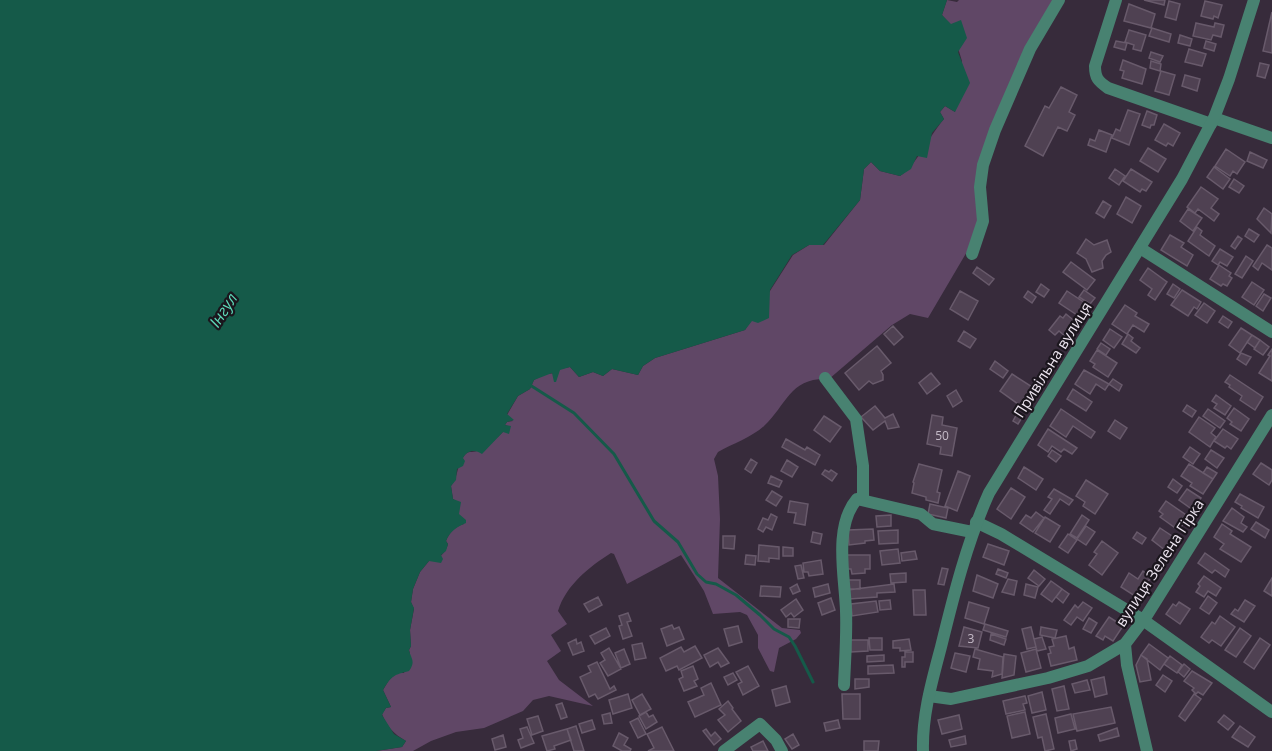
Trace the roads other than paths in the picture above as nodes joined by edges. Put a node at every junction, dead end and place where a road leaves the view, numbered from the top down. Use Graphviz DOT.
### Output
graph roads {
  1 [pos="1059,0"];
  2 [pos="1116,0"];
  3 [pos="1254,0"];
  4 [pos="1212,121"];
  5 [pos="1272,138"];
  6 [pos="1140,248"];
  7 [pos="972,254"];
  8 [pos="1272,332"];
  9 [pos="825,378"];
  10 [pos="1272,415"];
  11 [pos="863,499"];
  12 [pos="974,527"];
  13 [pos="1143,620"];
  14 [pos="1125,644"];
  15 [pos="844,685"];
  16 [pos="929,696"];
  17 [pos="1272,712"];
  18 [pos="724,751"];
  19 [pos="782,751"];
  20 [pos="923,751"];
  21 [pos="1147,751"];
  1 -- 7 [label="street"];
  2 -- 4 [label="street"];
  3 -- 4 [label="street, Привільна вулиця"];
  4 -- 5 [label="street"];
  4 -- 6 [label="street, Привільна вулиця"];
  6 -- 8 [label="street"];
  6 -- 12 [label="street, Привільна вулиця"];
  9 -- 11 [label="street"];
  10 -- 13 [label="street, вулиця Зелена Гірка"];
  11 -- 12 [label="street"];
  11 -- 15 [label="street"];
  12 -- 13 [label="street"];
  12 -- 16 [label="street, Привільна вулиця"];
  13 -- 14 [label="street, вулиця Зелена Гірка"];
  13 -- 17 [label="street"];
  14 -- 16 [label="street, вулиця Зелена Гірка"];
  14 -- 21 [label="street"];
  16 -- 20 [label="street, Привільна вулиця"];
  18 -- 19 [label="street"];
}
